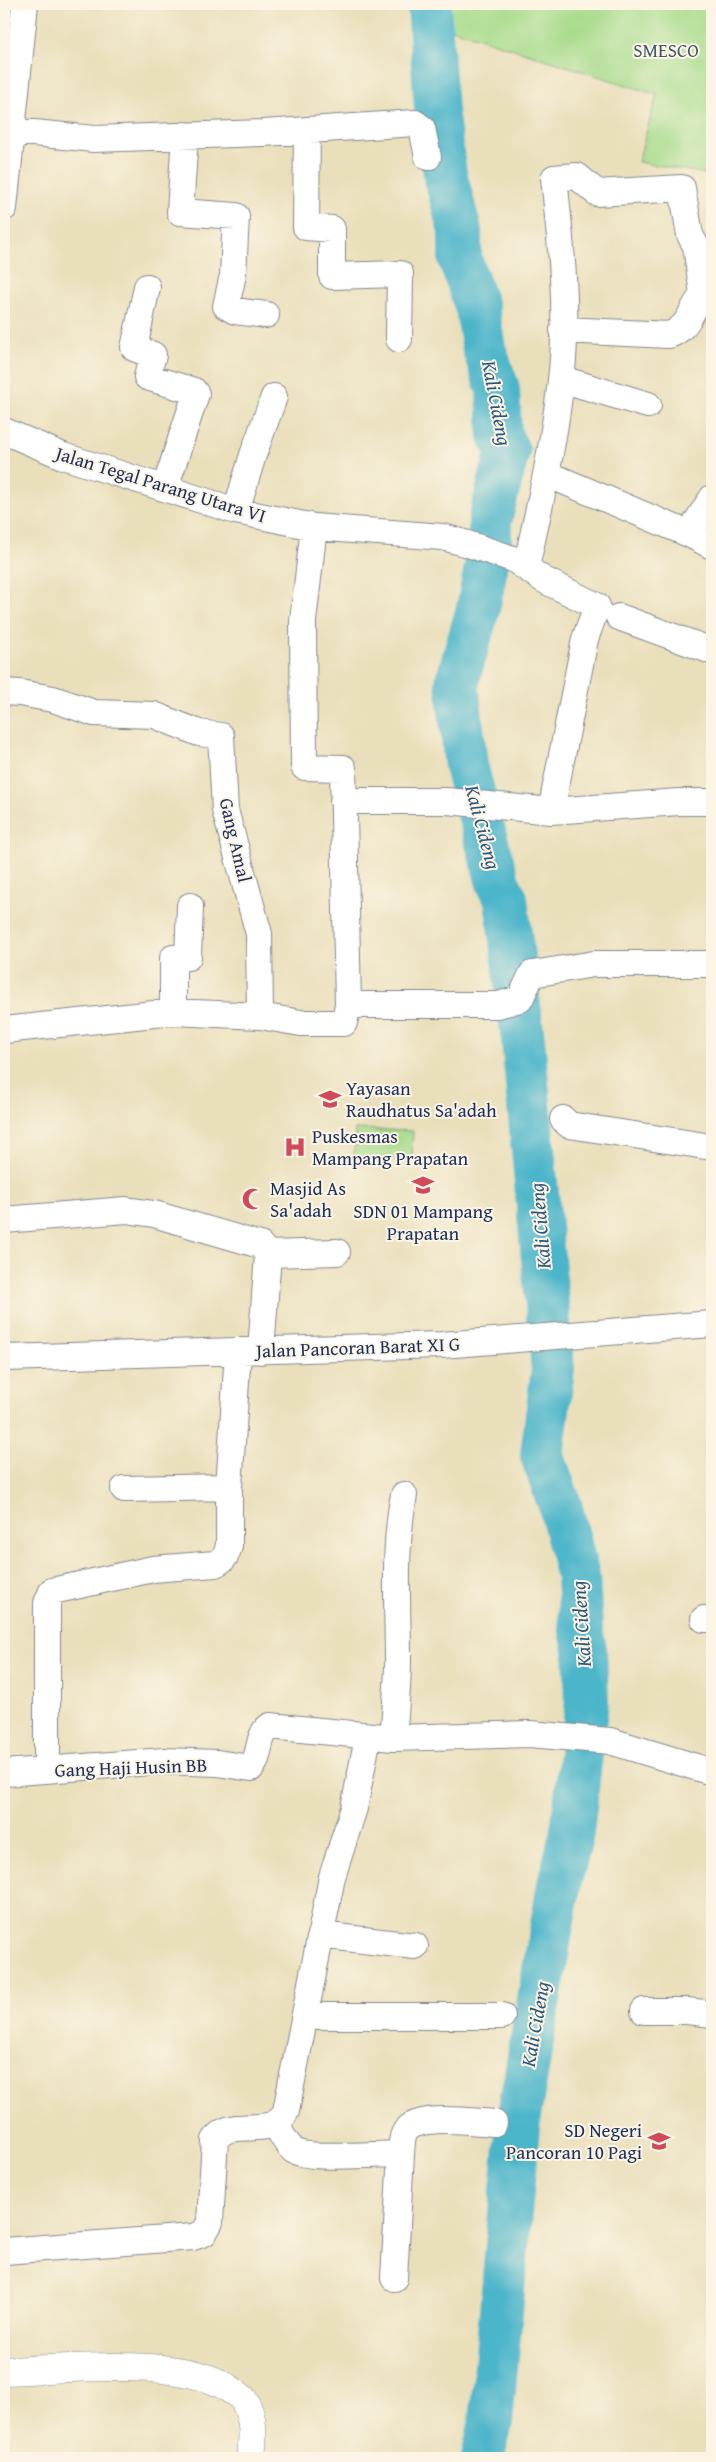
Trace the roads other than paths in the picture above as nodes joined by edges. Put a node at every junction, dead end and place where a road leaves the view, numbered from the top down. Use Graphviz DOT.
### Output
graph roads {
  1 [pos="25,4"];
  2 [pos="8,130"];
  3 [pos="307,130"];
  4 [pos="185,135"];
  5 [pos="428,157"];
  6 [pos="4,208"];
  7 [pos="147,287"];
  8 [pos="708,292"];
  9 [pos="266,315"];
  10 [pos="563,330"];
  11 [pos="399,339"];
  12 [pos="561,379"];
  13 [pos="274,397"];
  14 [pos="648,405"];
  15 [pos="4,430"];
  16 [pos="547,474"];
  17 [pos="165,488"];
  18 [pos="712,498"];
  19 [pos="236,511"];
  20 [pos="314,527"];
  21 [pos="689,534"];
  22 [pos="712,546"];
  23 [pos="519,563"];
  24 [pos="608,611"];
  25 [pos="712,651"];
  26 [pos="4,692"];
  27 [pos="343,801"];
  28 [pos="712,802"];
  29 [pos="551,811"];
  30 [pos="190,906"];
  31 [pos="712,964"];
  32 [pos="348,1005"];
  33 [pos="174,1012"];
  34 [pos="260,1016"];
  35 [pos="4,1030"];
  36 [pos="563,1119"];
  37 [pos="712,1148"];
  38 [pos="4,1220"];
  39 [pos="337,1252"];
  40 [pos="268,1254"];
  41 [pos="712,1324"];
  42 [pos="250,1351"];
  43 [pos="4,1358"];
  44 [pos="228,1487"];
  45 [pos="124,1489"];
  46 [pos="404,1495"];
  47 [pos="381,1737"];
  48 [pos="47,1770"];
  49 [pos="712,1772"];
  50 [pos="4,1773"];
  51 [pos="320,1935"];
  52 [pos="415,1946"];
  53 [pos="644,2011"];
  54 [pos="712,2014"];
  55 [pos="305,2016"];
  56 [pos="502,2016"];
  57 [pos="494,2123"];
  58 [pos="276,2124"];
  59 [pos="401,2154"];
  60 [pos="4,2252"];
  61 [pos="394,2278"];
  62 [pos="4,2372"];
  63 [pos="251,2458"];
  1 -- 2 [label="street"];
  2 -- 4 [label="street"];
  2 -- 6 [label="street"];
  3 -- 4 [label="street"];
  3 -- 5 [label="street"];
  3 -- 11 [label="street"];
  4 -- 9 [label="street"];
  7 -- 17 [label="street"];
  8 -- 10 [label="street"];
  8 -- 10 [label="street"];
  10 -- 12 [label="street"];
  12 -- 14 [label="street"];
  12 -- 16 [label="street"];
  13 -- 19 [label="street"];
  15 -- 17 [label="street, Jalan Tegal Parang Utara VI"];
  16 -- 21 [label="street"];
  16 -- 23 [label="street"];
  17 -- 19 [label="street, Jalan Tegal Parang Utara VI"];
  18 -- 21 [label="street"];
  19 -- 20 [label="street, Jalan Tegal Parang Utara VI"];
  20 -- 23 [label="street, Jalan Tegal Parang Utara VI"];
  20 -- 27 [label="street"];
  21 -- 22 [label="street"];
  23 -- 24 [label="street, Jalan Tegal Parang Utara VI"];
  24 -- 25 [label="street, Jalan Tegal Parang Utara VI"];
  24 -- 29 [label="street"];
  26 -- 34 [label="street, Gang Amal"];
  27 -- 29 [label="street"];
  27 -- 32 [label="street"];
  28 -- 29 [label="street"];
  30 -- 33 [label="street"];
  31 -- 32 [label="street"];
  32 -- 34 [label="street"];
  33 -- 34 [label="street"];
  33 -- 35 [label="street"];
  36 -- 37 [label="street"];
  38 -- 40 [label="street"];
  39 -- 40 [label="street"];
  40 -- 42 [label="street"];
  41 -- 42 [label="street, Jalan Pancoran Barat XI G"];
  42 -- 43 [label="street, Jalan Pancoran Barat XI G"];
  42 -- 44 [label="street"];
  44 -- 45 [label="street"];
  44 -- 48 [label="street"];
  46 -- 47 [label="street"];
  47 -- 48 [label="street, Gang Haji Husin BB"];
  47 -- 49 [label="street, Gang Haji Husin BB"];
  47 -- 51 [label="street"];
  48 -- 50 [label="street, Gang Haji Husin BB"];
  51 -- 52 [label="street"];
  51 -- 55 [label="street"];
  53 -- 54 [label="street"];
  55 -- 56 [label="street"];
  55 -- 58 [label="street"];
  57 -- 59 [label="street"];
  58 -- 59 [label="street"];
  58 -- 60 [label="street"];
  59 -- 61 [label="street"];
  62 -- 63 [label="street"];
}
